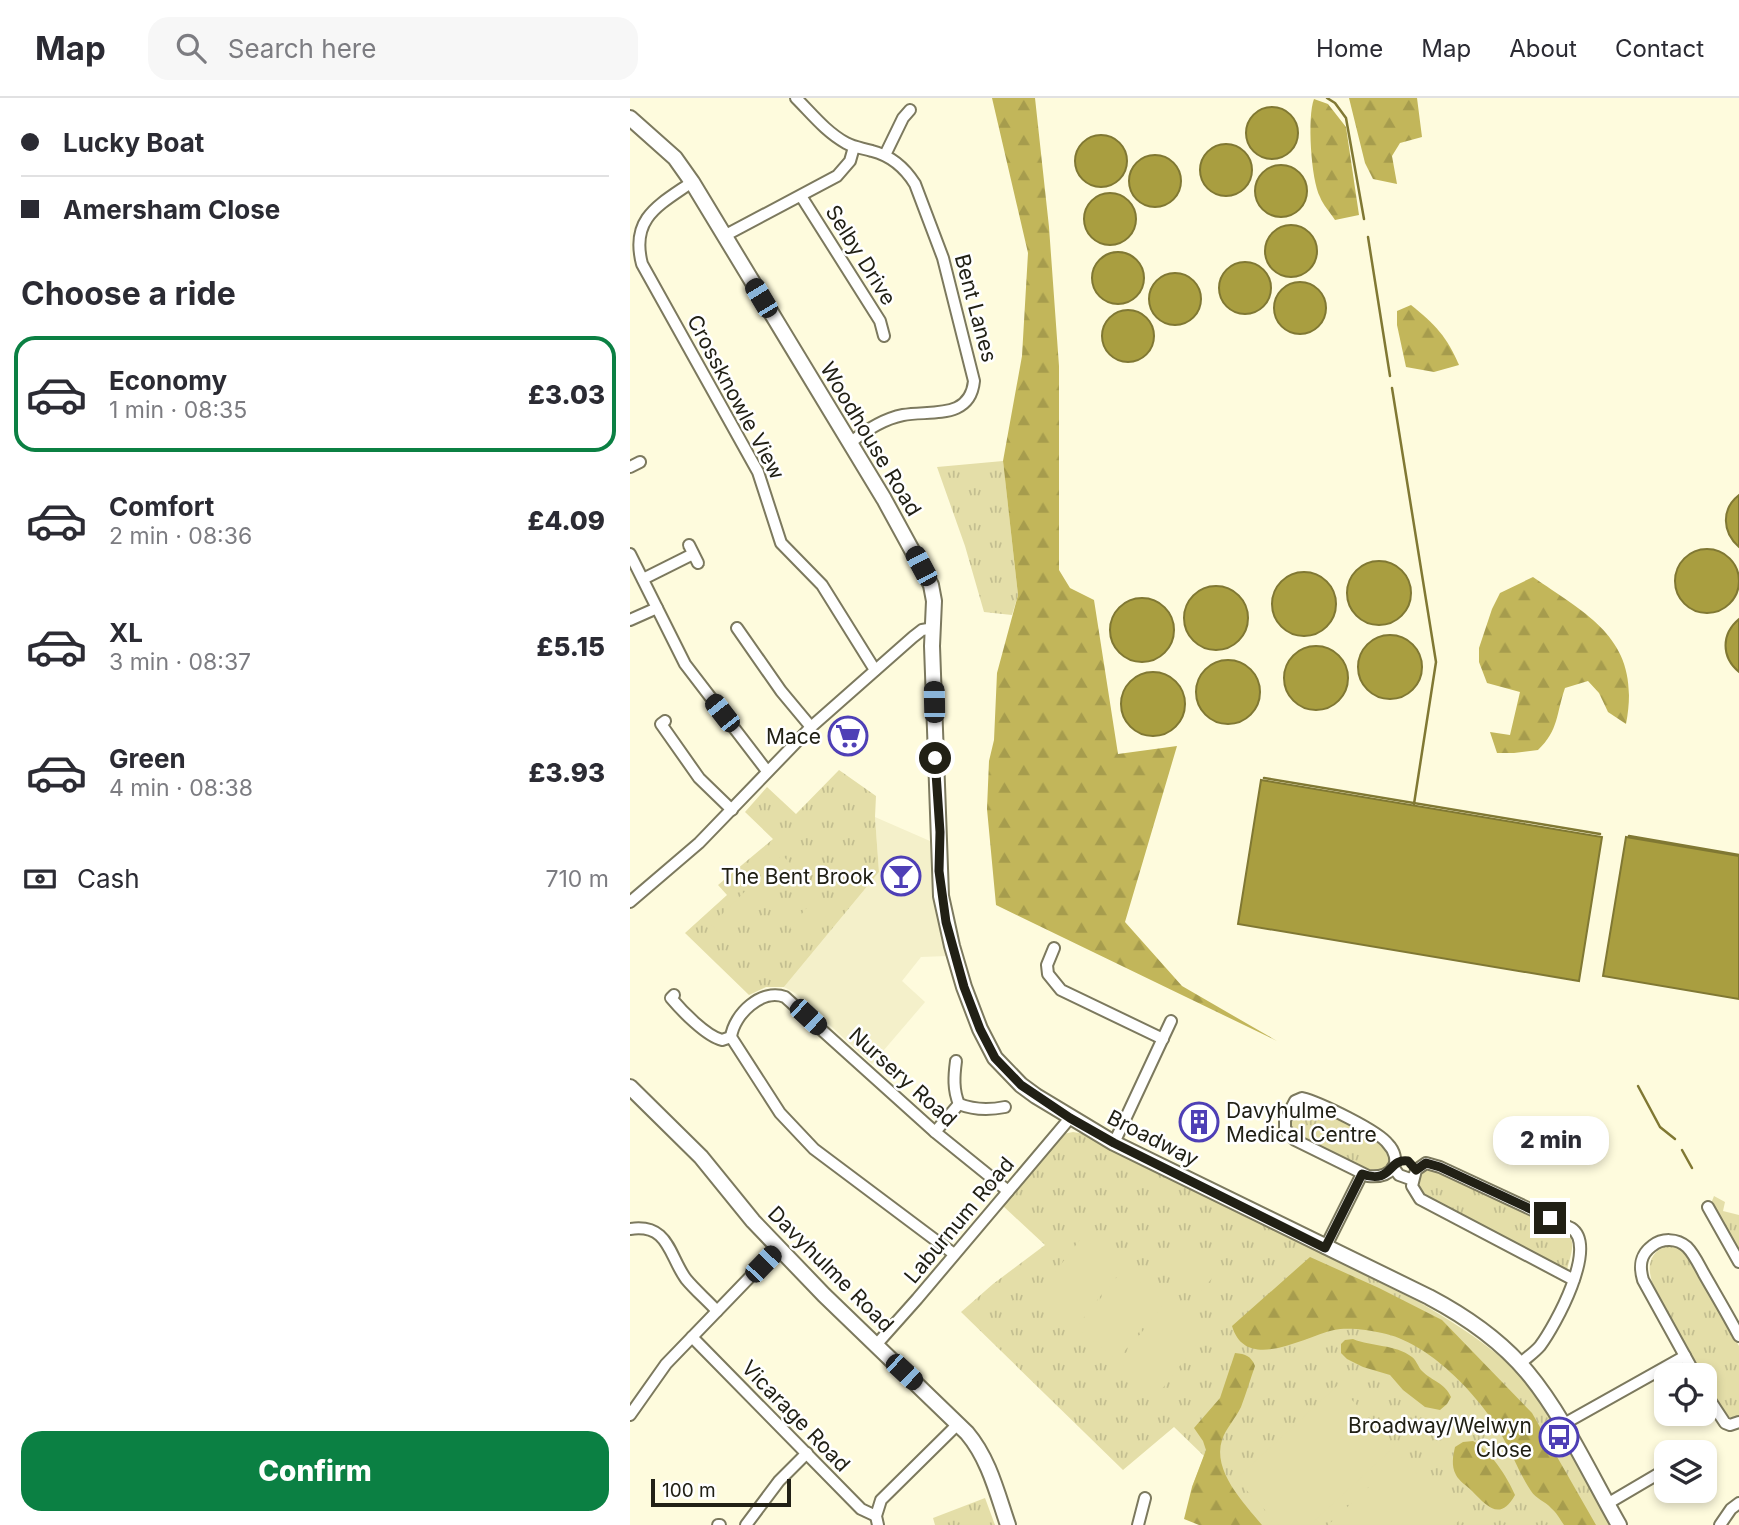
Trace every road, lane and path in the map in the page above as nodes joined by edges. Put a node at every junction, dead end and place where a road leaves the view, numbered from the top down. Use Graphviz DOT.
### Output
graph roads {
  1 [pos="796,98"];
  2 [pos="910,110"];
  3 [pos="630,118"];
  4 [pos="854,147"];
  5 [pos="885,155"];
  6 [pos="692,182"];
  7 [pos="801,196"];
  8 [pos="724,236"];
  9 [pos="634,237"];
  10 [pos="884,336"];
  11 [pos="850,443"];
  12 [pos="630,554"];
  13 [pos="693,554"];
  14 [pos="643,579"];
  15 [pos="657,608"];
  16 [pos="630,620"];
  17 [pos="737,628"];
  18 [pos="934,628"];
  19 [pos="875,670"];
  20 [pos="665,721"];
  21 [pos="811,727"];
  22 [pos="767,771"];
  23 [pos="732,810"];
  24 [pos="630,902"];
  25 [pos="1038,950"];
  26 [pos="674,995"];
  27 [pos="1171,1021"];
  28 [pos="731,1037"];
  29 [pos="1163,1039"];
  30 [pos="956,1061"];
  31 [pos="630,1087"];
  32 [pos="960,1104"];
  33 [pos="1005,1107"];
  34 [pos="1070,1118"];
  35 [pos="935,1132"];
  36 [pos="1114,1143"];
  37 [pos="1395,1165"];
  38 [pos="1410,1171"];
  39 [pos="1362,1174"];
  40 [pos="1008,1191"];
  41 [pos="1708,1207"];
  42 [pos="630,1229"];
  43 [pos="778,1248"];
  44 [pos="1325,1248"];
  45 [pos="954,1254"];
  46 [pos="1739,1262"];
  47 [pos="1574,1280"];
  48 [pos="717,1311"];
  49 [pos="1739,1336"];
  50 [pos="692,1337"];
  51 [pos="876,1345"];
  52 [pos="1685,1356"];
  53 [pos="1689,1363"];
  54 [pos="1520,1364"];
  55 [pos="1717,1411"];
  56 [pos="630,1415"];
  57 [pos="1739,1422"];
  58 [pos="958,1424"];
  59 [pos="1562,1425"];
  60 [pos="807,1453"];
  61 [pos="1654,1476"];
  62 [pos="1145,1498"];
  63 [pos="1739,1503"];
  64 [pos="1607,1504"];
  65 [pos="877,1520"];
  66 [pos="746,1525"];
  67 [pos="1008,1525"];
  68 [pos="1138,1525"];
  69 [pos="1619,1525"];
  70 [pos="1720,1525"];
  1 -- 4 [label="street, Bent Lanes"];
  2 -- 5 [label="street"];
  3 -- 6 [label="street, Woodhouse Road"];
  4 -- 5 [label="street, Bent Lanes"];
  4 -- 7 [label="street, Selby Drive"];
  5 -- 11 [label="street, Bent Lanes"];
  6 -- 8 [label="street, Woodhouse Road"];
  6 -- 9 [label="street, Crossknowle View"];
  7 -- 8 [label="street, Selby Drive"];
  7 -- 10 [label="street, Selby Drive"];
  8 -- 11 [label="street, Woodhouse Road"];
  9 -- 19 [label="street, Crossknowle View"];
  11 -- 18 [label="street, Woodhouse Road"];
  12 -- 14 [label="street"];
  13 -- 14 [label="street"];
  14 -- 15 [label="street"];
  15 -- 16 [label="street"];
  15 -- 22 [label="street"];
  17 -- 21 [label="street"];
  18 -- 19 [label="street"];
  18 -- 34 [label="street, Broadway"];
  19 -- 21 [label="street"];
  20 -- 23 [label="street"];
  21 -- 22 [label="street"];
  22 -- 23 [label="street"];
  23 -- 24 [label="street"];
  25 -- 29 [label="street"];
  26 -- 28 [label="street"];
  27 -- 29 [label="street"];
  28 -- 35 [label="street, Nursery Road"];
  28 -- 45 [label="street"];
  29 -- 36 [label="street"];
  30 -- 32 [label="street"];
  31 -- 43 [label="street, Davyhulme Road"];
  32 -- 33 [label="street"];
  32 -- 35 [label="street"];
  34 -- 36 [label="street, Broadway"];
  34 -- 40 [label="street, Laburnum Road"];
  35 -- 40 [label="street, Nursery Road"];
  36 -- 44 [label="street, Broadway"];
  37 -- 38 [label="street"];
  37 -- 38 [label="street"];
  37 -- 39 [label="street"];
  37 -- 39 [label="street"];
  38 -- 47 [label="street"];
  38 -- 47 [label="street"];
  39 -- 44 [label="street"];
  40 -- 45 [label="street, Laburnum Road"];
  41 -- 46 [label="street"];
  42 -- 48 [label="street"];
  43 -- 48 [label="street"];
  43 -- 51 [label="street, Davyhulme Road"];
  44 -- 54 [label="street, Broadway"];
  45 -- 51 [label="street, Laburnum Road"];
  47 -- 54 [label="street"];
  48 -- 50 [label="street"];
  49 -- 52 [label="street"];
  50 -- 56 [label="street"];
  50 -- 60 [label="street, Vicarage Road"];
  51 -- 58 [label="street, Davyhulme Road"];
  52 -- 53 [label="street"];
  52 -- 59 [label="street"];
  54 -- 59 [label="street, Broadway"];
  55 -- 57 [label="street"];
  58 -- 65 [label="street"];
  58 -- 67 [label="street, Davyhulme Road"];
  59 -- 64 [label="street, Broadway"];
  60 -- 65 [label="street, Vicarage Road"];
  60 -- 66 [label="street"];
  61 -- 64 [label="street"];
  62 -- 68 [label="street"];
  63 -- 70 [label="street"];
  64 -- 69 [label="street, Broadway"];
}
